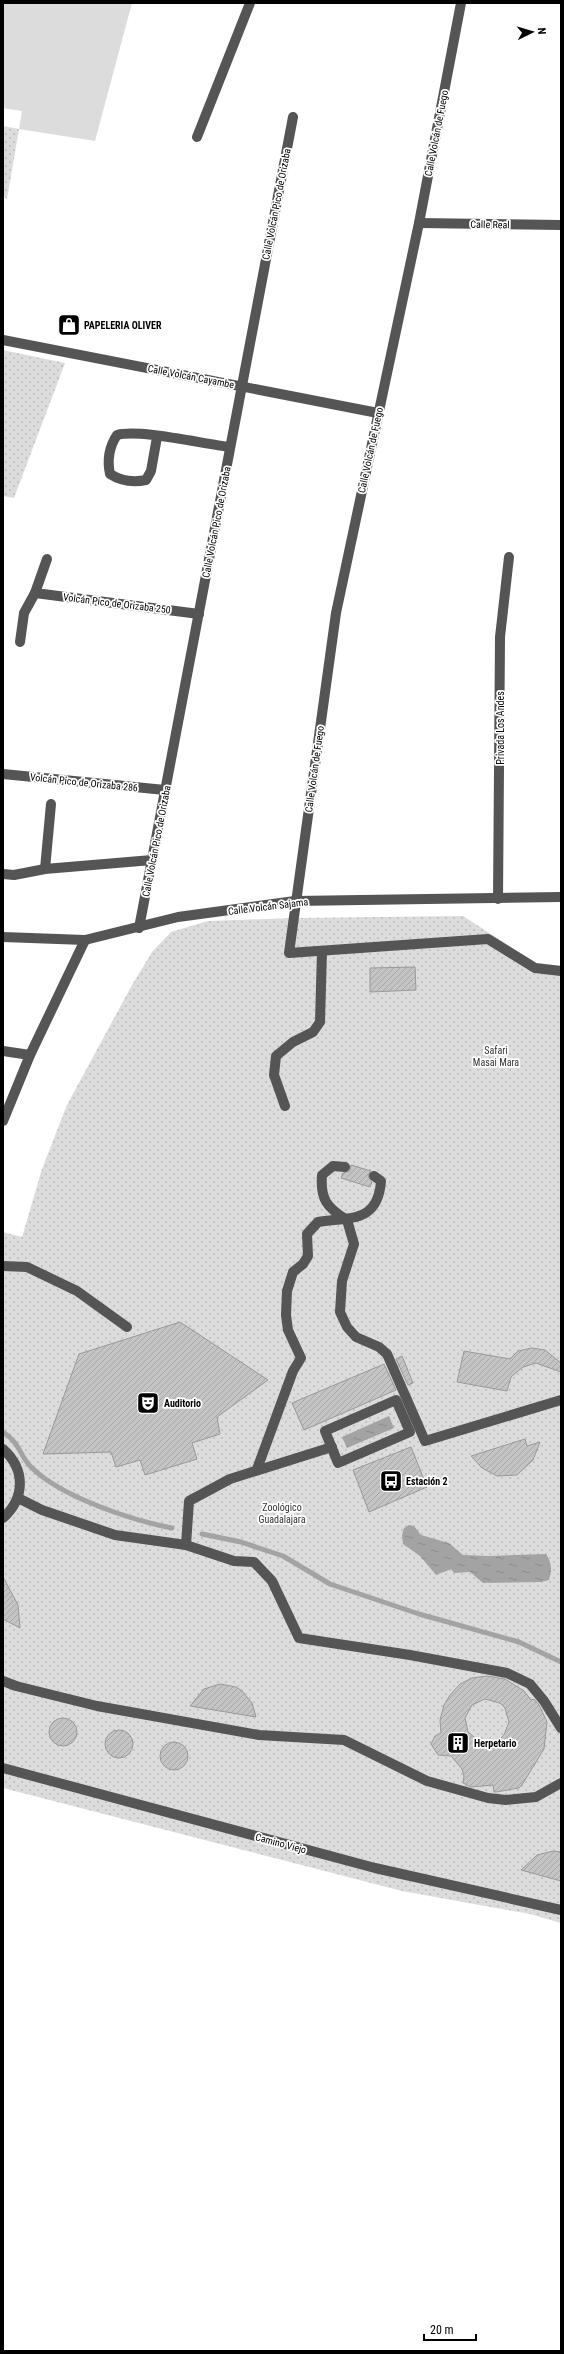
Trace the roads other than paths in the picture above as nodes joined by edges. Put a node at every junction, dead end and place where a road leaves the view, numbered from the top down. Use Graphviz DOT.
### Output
graph roads {
  1 [pos="250,3"];
  2 [pos="461,3"];
  3 [pos="293,117"];
  4 [pos="197,138"];
  5 [pos="419,223"];
  6 [pos="561,225"];
  7 [pos="3,340"];
  8 [pos="242,386"];
  9 [pos="378,413"];
  10 [pos="157,437"];
  11 [pos="230,447"];
  12 [pos="509,557"];
  13 [pos="47,559"];
  14 [pos="35,593"];
  15 [pos="199,614"];
  16 [pos="20,642"];
  17 [pos="3,774"];
  18 [pos="165,790"];
  19 [pos="51,804"];
  20 [pos="152,860"];
  21 [pos="45,870"];
  22 [pos="3,874"];
  23 [pos="561,897"];
  24 [pos="498,899"];
  25 [pos="295,901"];
  26 [pos="139,928"];
  27 [pos="3,938"];
  28 [pos="85,940"];
  29 [pos="322,951"];
  30 [pos="561,971"];
  31 [pos="3,1051"];
  32 [pos="30,1055"];
  33 [pos="285,1106"];
  34 [pos="3,1121"];
  35 [pos="345,1166"];
  36 [pos="374,1176"];
  37 [pos="347,1220"];
  38 [pos="3,1266"];
  39 [pos="127,1327"];
  40 [pos="561,1400"];
  41 [pos="408,1414"];
  42 [pos="332,1447"];
  43 [pos="3,1450"];
  44 [pos="257,1469"];
  45 [pos="18,1498"];
  46 [pos="3,1518"];
  47 [pos="186,1545"];
  48 [pos="3,1681"];
  49 [pos="561,1728"];
  50 [pos="3,1768"];
  51 [pos="561,1783"];
  52 [pos="561,1910"];
  1 -- 4 [label="street"];
  2 -- 5 [label="street, Calle Volcán de Fuego"];
  3 -- 8 [label="street, Calle Volcán Pico de Orizaba"];
  5 -- 6 [label="street, Calle Real"];
  5 -- 9 [label="street, Calle Volcán de Fuego"];
  7 -- 8 [label="street, Calle Volcán Cayambe"];
  8 -- 9 [label="street, Calle Volcán Cayambe"];
  8 -- 11 [label="street, Calle Volcán Pico de Orizaba"];
  9 -- 25 [label="street, Calle Volcán de Fuego"];
  10 -- 10 [label="street"];
  10 -- 11 [label="street"];
  11 -- 15 [label="street, Calle Volcán Pico de Orizaba"];
  12 -- 24 [label="street, Privada Los Andes"];
  13 -- 14 [label="street"];
  14 -- 15 [label="street, Volcán Pico de Orizaba 250"];
  14 -- 16 [label="street"];
  15 -- 18 [label="street, Calle Volcán Pico de Orizaba"];
  17 -- 18 [label="street, Volcán Pico de Orizaba 286"];
  18 -- 20 [label="street, Calle Volcán Pico de Orizaba"];
  19 -- 21 [label="street"];
  20 -- 21 [label="street"];
  20 -- 26 [label="street, Calle Volcán Pico de Orizaba"];
  21 -- 22 [label="street"];
  23 -- 24 [label="street, Calle Volcán Sajama"];
  24 -- 25 [label="street, Calle Volcán Sajama"];
  25 -- 26 [label="street, Calle Volcán Sajama"];
  25 -- 29 [label="street, Calle Volcán de Fuego"];
  26 -- 28 [label="street, Calle Volcán Sajama"];
  27 -- 28 [label="street, Calle Volcán Sajama"];
  28 -- 32 [label="street"];
  29 -- 30 [label="street"];
  29 -- 33 [label="street"];
  31 -- 32 [label="street"];
  32 -- 34 [label="street"];
  35 -- 37 [label="street"];
  36 -- 37 [label="street"];
  37 -- 41 [label="street"];
  37 -- 44 [label="street"];
  38 -- 39 [label="street"];
  40 -- 41 [label="street"];
  41 -- 42 [label="street"];
  41 -- 42 [label="street"];
  42 -- 44 [label="street"];
  43 -- 45 [label="street"];
  44 -- 47 [label="street"];
  45 -- 46 [label="street"];
  45 -- 47 [label="street"];
  47 -- 49 [label="street"];
  48 -- 51 [label="street"];
  50 -- 52 [label="street, Camino Viejo"];
}
